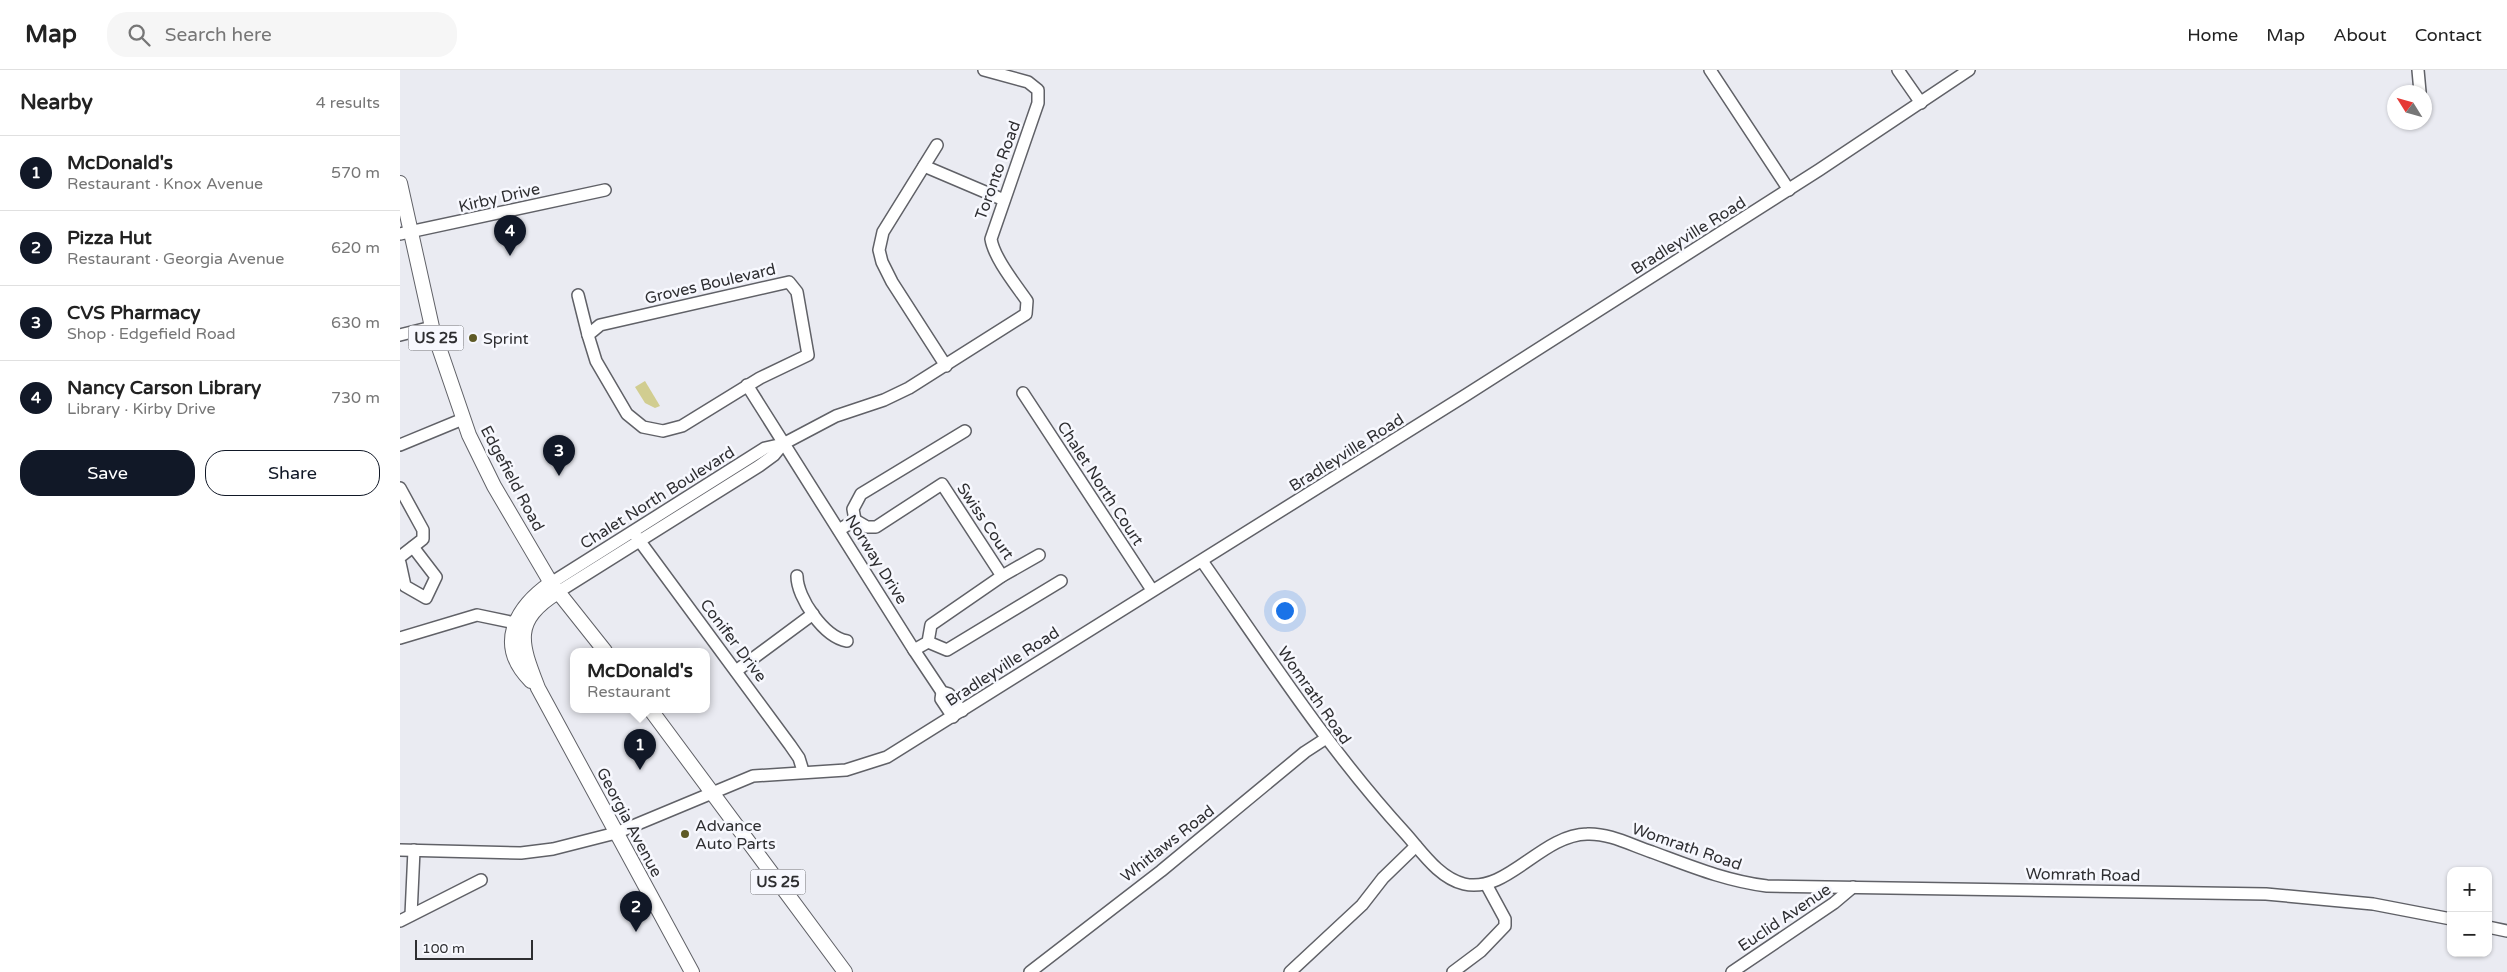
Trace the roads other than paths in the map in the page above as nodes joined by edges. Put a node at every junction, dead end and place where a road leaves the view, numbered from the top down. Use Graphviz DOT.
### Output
graph roads {
  1 [pos="984,70"];
  2 [pos="1710,70"];
  3 [pos="1898,70"];
  4 [pos="1970,70"];
  5 [pos="2418,70"];
  6 [pos="2419,85"];
  7 [pos="1921,103"];
  8 [pos="937,145"];
  9 [pos="924,166"];
  10 [pos="400,183"];
  11 [pos="605,190"];
  12 [pos="1789,190"];
  13 [pos="1004,200"];
  14 [pos="405,233"];
  15 [pos="578,296"];
  16 [pos="1028,310"];
  17 [pos="432,327"];
  18 [pos="400,335"];
  19 [pos="588,335"];
  20 [pos="946,366"];
  21 [pos="747,385"];
  22 [pos="1023,393"];
  23 [pos="463,419"];
  24 [pos="965,431"];
  25 [pos="783,444"];
  26 [pos="400,445"];
  27 [pos="400,488"];
  28 [pos="855,520"];
  29 [pos="839,530"];
  30 [pos="637,536"];
  31 [pos="413,547"];
  32 [pos="1039,556"];
  33 [pos="400,557"];
  34 [pos="1202,561"];
  35 [pos="400,563"];
  36 [pos="797,576"];
  37 [pos="1002,576"];
  38 [pos="1061,581"];
  39 [pos="554,588"];
  40 [pos="1152,590"];
  41 [pos="813,614"];
  42 [pos="515,623"];
  43 [pos="400,638"];
  44 [pos="847,641"];
  45 [pos="928,642"];
  46 [pos="603,648"];
  47 [pos="914,650"];
  48 [pos="736,671"];
  49 [pos="538,688"];
  50 [pos="653,713"];
  51 [pos="957,714"];
  52 [pos="1325,739"];
  53 [pos="803,771"];
  54 [pos="712,791"];
  55 [pos="616,833"];
  56 [pos="1416,846"];
  57 [pos="400,850"];
  58 [pos="414,850"];
  59 [pos="481,880"];
  60 [pos="1486,884"];
  61 [pos="1853,887"];
  62 [pos="405,918"];
  63 [pos="2447,918"];
  64 [pos="2492,928"];
  65 [pos="2507,931"];
  66 [pos="692,972"];
  67 [pos="845,972"];
  68 [pos="1030,972"];
  69 [pos="1290,972"];
  70 [pos="1453,972"];
  71 [pos="1732,972"];
  1 -- 13 [label="street, Toronto Road"];
  2 -- 12 [label="street"];
  3 -- 7 [label="street"];
  4 -- 7 [label="street, Bradleyville Road"];
  5 -- 6 [label="street"];
  7 -- 12 [label="street, Bradleyville Road"];
  8 -- 9 [label="street"];
  9 -- 13 [label="street"];
  9 -- 20 [label="street"];
  10 -- 14 [label="main road, Edgefield Road / US 25"];
  11 -- 14 [label="street, Kirby Drive"];
  12 -- 34 [label="street, Bradleyville Road"];
  13 -- 16 [label="street, Toronto Road"];
  14 -- 17 [label="main road, Edgefield Road / US 25"];
  15 -- 19 [label="street, Groves Boulevard"];
  16 -- 20 [label="street, Chalet North Boulevard"];
  17 -- 18 [label="street"];
  17 -- 23 [label="main road, Edgefield Road / US 25"];
  19 -- 21 [label="street, Groves Boulevard"];
  19 -- 21 [label="street, Groves Boulevard"];
  20 -- 25 [label="street, Chalet North Boulevard"];
  21 -- 25 [label="street"];
  22 -- 40 [label="street, Chalet North Court"];
  23 -- 26 [label="street"];
  23 -- 39 [label="main road, Edgefield Road / US 25"];
  24 -- 28 [label="street"];
  25 -- 29 [label="street, Norway Drive"];
  25 -- 30 [label="street, Chalet North Boulevard"];
  27 -- 31 [label="street"];
  28 -- 29 [label="street"];
  28 -- 37 [label="street, Swiss Court"];
  29 -- 47 [label="street, Norway Drive"];
  30 -- 39 [label="street, Chalet North Boulevard"];
  30 -- 48 [label="street, Conifer Drive"];
  31 -- 33 [label="street"];
  31 -- 35 [label="street"];
  32 -- 37 [label="street"];
  34 -- 40 [label="street, Bradleyville Road"];
  34 -- 52 [label="street, Womrath Road"];
  36 -- 41 [label="street"];
  37 -- 45 [label="street"];
  38 -- 45 [label="street"];
  39 -- 42 [label="main road, Georgia Avenue"];
  39 -- 46 [label="main road, US 25"];
  39 -- 49 [label="main road, Georgia Avenue"];
  40 -- 51 [label="street, Bradleyville Road"];
  41 -- 44 [label="street"];
  41 -- 48 [label="street"];
  42 -- 43 [label="street"];
  42 -- 49 [label="main road, Georgia Avenue"];
  45 -- 47 [label="street"];
  47 -- 51 [label="street, Norway Drive"];
  48 -- 53 [label="street, Conifer Drive"];
  49 -- 55 [label="main road, Georgia Avenue"];
  50 -- 54 [label="main road, US 25"];
  51 -- 53 [label="street, Bradleyville Road"];
  52 -- 56 [label="street, Womrath Road"];
  52 -- 68 [label="street, Whitlaws Road"];
  53 -- 54 [label="street, Bradleyville Road"];
  54 -- 55 [label="street, Bradleyville Road"];
  54 -- 67 [label="main road, US 25"];
  55 -- 58 [label="street, Bradleyville Road"];
  55 -- 66 [label="main road, Georgia Avenue"];
  56 -- 60 [label="street, Womrath Road"];
  56 -- 69 [label="street"];
  57 -- 58 [label="street, Bradleyville Road"];
  58 -- 62 [label="street"];
  59 -- 62 [label="street"];
  60 -- 61 [label="street, Womrath Road"];
  60 -- 70 [label="street"];
  61 -- 63 [label="street, Womrath Road"];
  61 -- 71 [label="street, Euclid Avenue"];
  64 -- 65 [label="street"];
}
